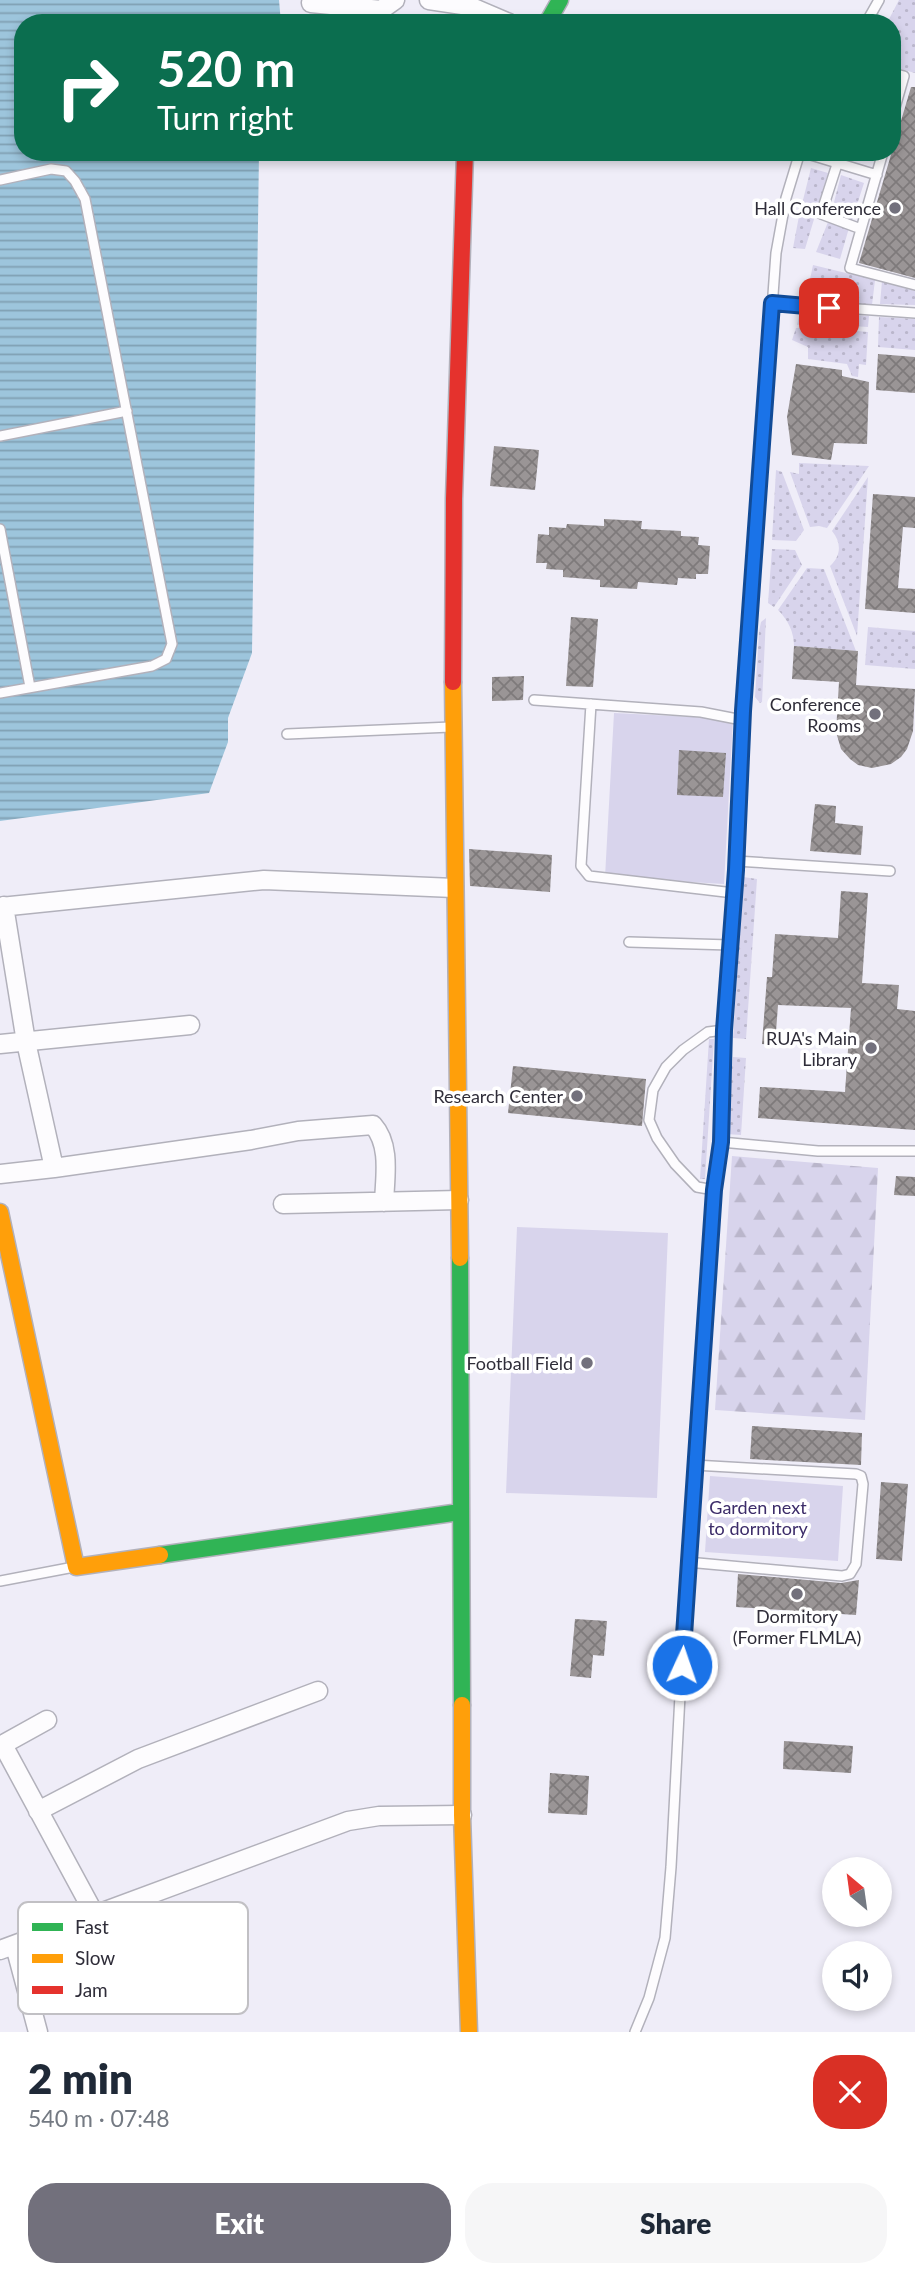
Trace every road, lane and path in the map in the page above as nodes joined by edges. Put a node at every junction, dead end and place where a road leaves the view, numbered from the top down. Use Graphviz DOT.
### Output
graph roads {
  1 [pos="395,0"];
  2 [pos="429,0"];
  3 [pos="311,3"];
  4 [pos="488,14"];
  5 [pos="464,161"];
  6 [pos="798,161"];
  7 [pos="830,161"];
  8 [pos="881,161"];
  9 [pos="837,163"];
  10 [pos="877,175"];
  11 [pos="0,180"];
  12 [pos="861,229"];
  13 [pos="915,285"];
  14 [pos="772,303"];
  15 [pos="915,313"];
  16 [pos="127,411"];
  17 [pos="0,436"];
  18 [pos="0,528"];
  19 [pos="30,687"];
  20 [pos="0,693"];
  21 [pos="534,700"];
  22 [pos="591,704"];
  23 [pos="742,720"];
  24 [pos="453,727"];
  25 [pos="287,734"];
  26 [pos="736,861"];
  27 [pos="890,871"];
  28 [pos="454,888"];
  29 [pos="734,892"];
  30 [pos="2,907"];
  31 [pos="629,942"];
  32 [pos="730,945"];
  33 [pos="190,1025"];
  34 [pos="724,1030"];
  35 [pos="26,1042"];
  36 [pos="0,1044"];
  37 [pos="721,1142"];
  38 [pos="915,1151"];
  39 [pos="54,1168"];
  40 [pos="0,1174"];
  41 [pos="714,1190"];
  42 [pos="459,1200"];
  43 [pos="384,1202"];
  44 [pos="283,1204"];
  45 [pos="0,1212"];
  46 [pos="19,1301"];
  47 [pos="0,1303"];
  48 [pos="694,1465"];
  49 [pos="460,1512"];
  50 [pos="687,1562"];
  51 [pos="76,1567"];
  52 [pos="0,1581"];
  53 [pos="318,1691"];
  54 [pos="47,1720"];
  55 [pos="1,1745"];
  56 [pos="38,1811"];
  57 [pos="462,1815"];
  58 [pos="87,1902"];
  59 [pos="131,1902"];
  60 [pos="7,1948"];
  61 [pos="18,1978"];
  62 [pos="31,2014"];
  63 [pos="38,2032"];
  64 [pos="469,2032"];
  65 [pos="635,2032"];
  1 -- 3 [label="street"];
  2 -- 4 [label="street"];
  5 -- 24 [label="street"];
  6 -- 14 [label="lane"];
  7 -- 9 [label="lane"];
  8 -- 10 [label="lane"];
  9 -- 10 [label="lane"];
  9 -- 12 [label="lane"];
  10 -- 12 [label="lane"];
  11 -- 16 [label="lane"];
  12 -- 13 [label="lane"];
  14 -- 15 [label="lane"];
  14 -- 23 [label="lane"];
  16 -- 17 [label="lane"];
  16 -- 19 [label="lane"];
  18 -- 19 [label="lane"];
  19 -- 20 [label="lane"];
  21 -- 22 [label="lane"];
  22 -- 23 [label="lane"];
  22 -- 29 [label="lane"];
  23 -- 26 [label="lane"];
  24 -- 25 [label="lane"];
  24 -- 28 [label="street"];
  26 -- 27 [label="lane"];
  26 -- 29 [label="lane"];
  28 -- 30 [label="street"];
  28 -- 42 [label="street"];
  29 -- 32 [label="lane"];
  30 -- 35 [label="street"];
  31 -- 32 [label="lane"];
  32 -- 34 [label="lane"];
  33 -- 35 [label="street"];
  34 -- 37 [label="lane"];
  34 -- 41 [label="lane"];
  35 -- 36 [label="street"];
  35 -- 39 [label="street"];
  37 -- 38 [label="lane"];
  37 -- 41 [label="lane"];
  39 -- 40 [label="street"];
  39 -- 43 [label="street"];
  41 -- 48 [label="lane"];
  42 -- 43 [label="street"];
  42 -- 49 [label="street"];
  43 -- 44 [label="street"];
  45 -- 46 [label="street"];
  46 -- 47 [label="street"];
  46 -- 51 [label="street"];
  48 -- 50 [label="lane"];
  48 -- 50 [label="lane"];
  49 -- 51 [label="street"];
  49 -- 57 [label="street"];
  50 -- 65 [label="lane"];
  51 -- 52 [label="lane"];
  53 -- 56 [label="street"];
  54 -- 55 [label="street"];
  55 -- 56 [label="street"];
  56 -- 58 [label="street"];
  57 -- 59 [label="street"];
  57 -- 64 [label="street"];
  60 -- 61 [label="street"];
  62 -- 63 [label="street"];
}
